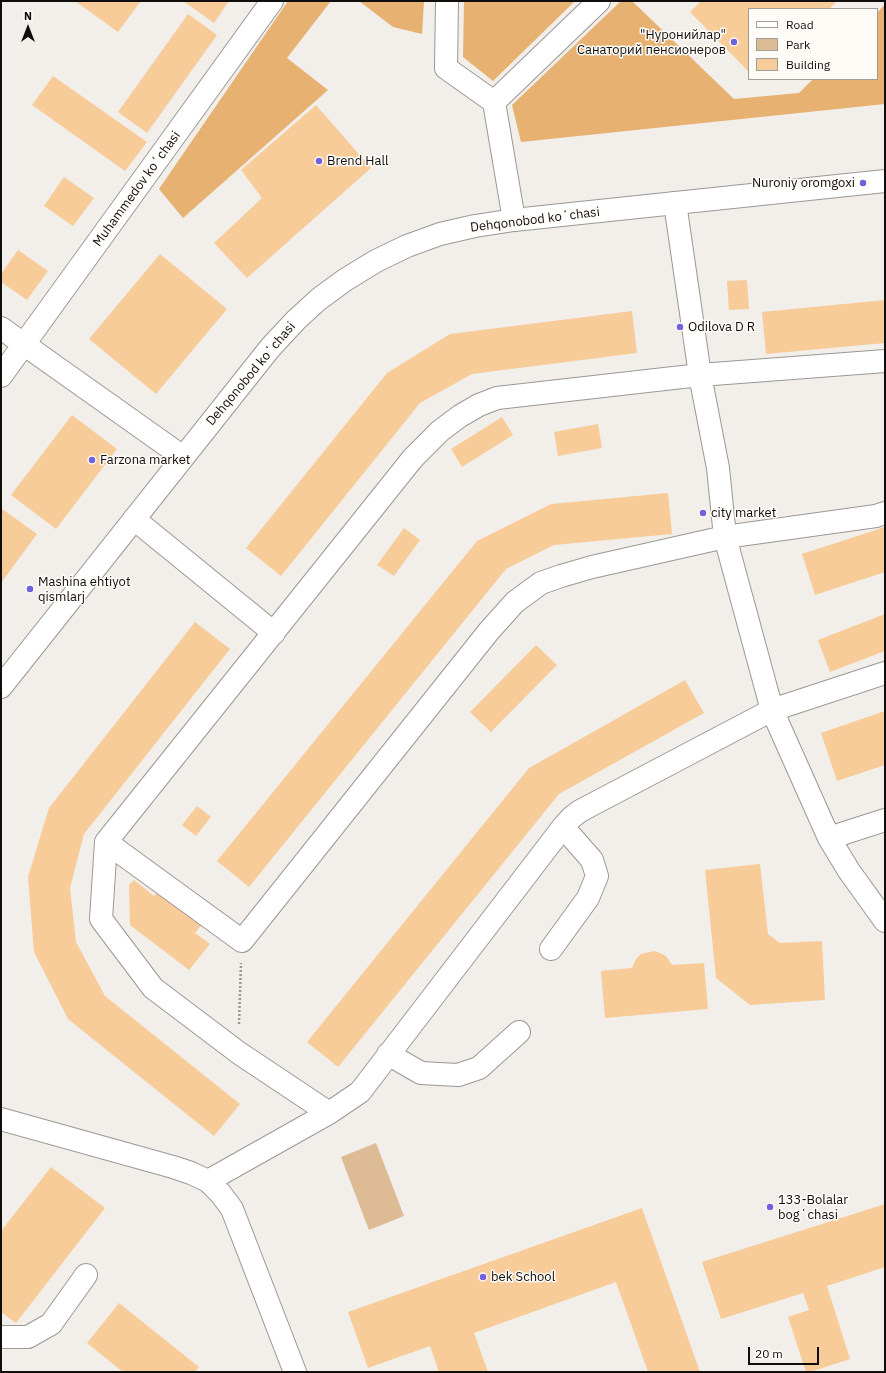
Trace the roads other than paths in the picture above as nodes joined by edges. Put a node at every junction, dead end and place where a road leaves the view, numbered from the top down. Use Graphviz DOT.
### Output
graph roads {
  1 [pos="272,1"];
  2 [pos="447,1"];
  3 [pos="599,1"];
  4 [pos="494,102"];
  5 [pos="885,181"];
  6 [pos="675,203"];
  7 [pos="514,220"];
  8 [pos="1,328"];
  9 [pos="24,344"];
  10 [pos="885,361"];
  11 [pos="700,375"];
  12 [pos="1,376"];
  13 [pos="183,456"];
  14 [pos="885,513"];
  15 [pos="134,519"];
  16 [pos="725,537"];
  17 [pos="274,633"];
  18 [pos="885,673"];
  19 [pos="1,687"];
  20 [pos="772,710"];
  21 [pos="885,820"];
  22 [pos="563,827"];
  23 [pos="829,838"];
  24 [pos="106,842"];
  25 [pos="885,920"];
  26 [pos="551,949"];
  27 [pos="519,1032"];
  28 [pos="388,1054"];
  29 [pos="329,1114"];
  30 [pos="1,1119"];
  31 [pos="208,1181"];
  32 [pos="86,1275"];
  33 [pos="1,1337"];
  34 [pos="295,1372"];
  1 -- 9 [label="street, Muhammedov koʻchasi"];
  2 -- 4 [label="street"];
  3 -- 4 [label="street"];
  4 -- 7 [label="street"];
  5 -- 6 [label="street, Dehqonobod koʻchasi"];
  6 -- 7 [label="street, Dehqonobod koʻchasi"];
  6 -- 11 [label="street"];
  7 -- 13 [label="street, Dehqonobod koʻchasi"];
  8 -- 9 [label="street"];
  9 -- 12 [label="street, Muhammedov koʻchasi"];
  9 -- 13 [label="street"];
  10 -- 11 [label="street"];
  11 -- 16 [label="street"];
  11 -- 17 [label="street"];
  13 -- 15 [label="street, Dehqonobod koʻchasi"];
  14 -- 16 [label="street"];
  15 -- 17 [label="street"];
  15 -- 19 [label="street, Dehqonobod koʻchasi"];
  16 -- 20 [label="street"];
  16 -- 24 [label="street"];
  17 -- 24 [label="street"];
  18 -- 20 [label="street"];
  20 -- 22 [label="street"];
  20 -- 23 [label="street"];
  21 -- 23 [label="street"];
  22 -- 26 [label="street"];
  22 -- 28 [label="street"];
  23 -- 25 [label="street"];
  24 -- 29 [label="street"];
  27 -- 28 [label="street"];
  28 -- 29 [label="street"];
  29 -- 31 [label="street"];
  30 -- 31 [label="street"];
  31 -- 34 [label="street"];
  32 -- 33 [label="street"];
}
